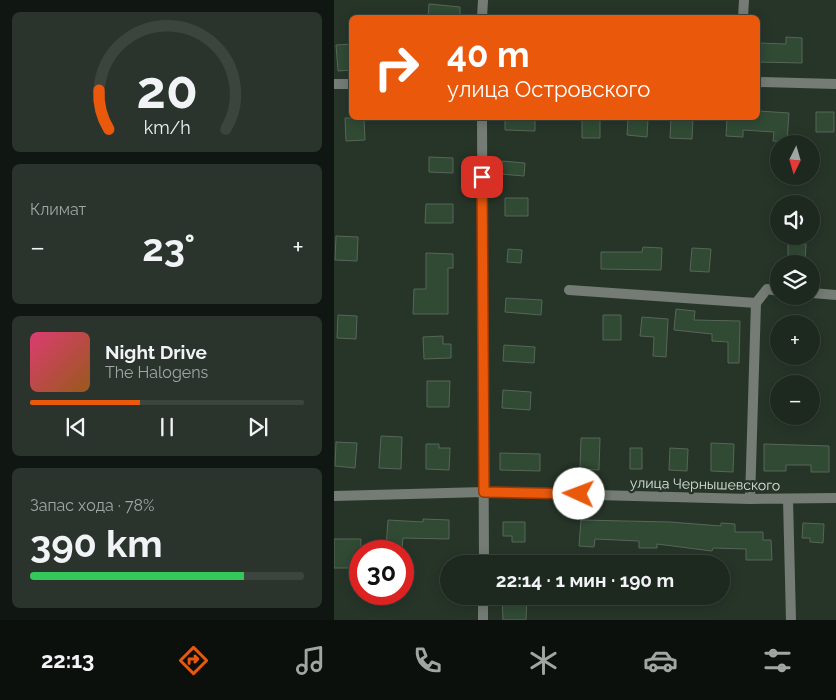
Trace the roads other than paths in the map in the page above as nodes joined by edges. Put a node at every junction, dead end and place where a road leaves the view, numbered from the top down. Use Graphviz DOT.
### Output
graph roads {
  1 [pos="482,0"];
  2 [pos="744,0"];
  3 [pos="482,15"];
  4 [pos="743,15"];
  5 [pos="760,82"];
  6 [pos="334,84"];
  7 [pos="349,84"];
  8 [pos="836,84"];
  9 [pos="482,120"];
  10 [pos="770,289"];
  11 [pos="569,290"];
  12 [pos="820,294"];
  13 [pos="836,295"];
  14 [pos="756,304"];
  15 [pos="484,492"];
  16 [pos="334,496"];
  17 [pos="836,498"];
  18 [pos="750,499"];
  19 [pos="788,499"];
  20 [pos="484,555"];
  21 [pos="483,605"];
  22 [pos="483,620"];
  23 [pos="791,620"];
  1 -- 3 [label="street"];
  2 -- 4 [label="street"];
  5 -- 8 [label="street"];
  6 -- 7 [label="street"];
  9 -- 15 [label="street"];
  10 -- 14 [label="street"];
  11 -- 14 [label="street"];
  12 -- 13 [label="street"];
  14 -- 18 [label="street"];
  15 -- 16 [label="street, улица Чернышевского"];
  15 -- 18 [label="street, улица Чернышевского"];
  15 -- 20 [label="street"];
  17 -- 19 [label="street, улица Чернышевского"];
  18 -- 19 [label="street, улица Чернышевского"];
  19 -- 23 [label="street"];
  21 -- 22 [label="street"];
}
